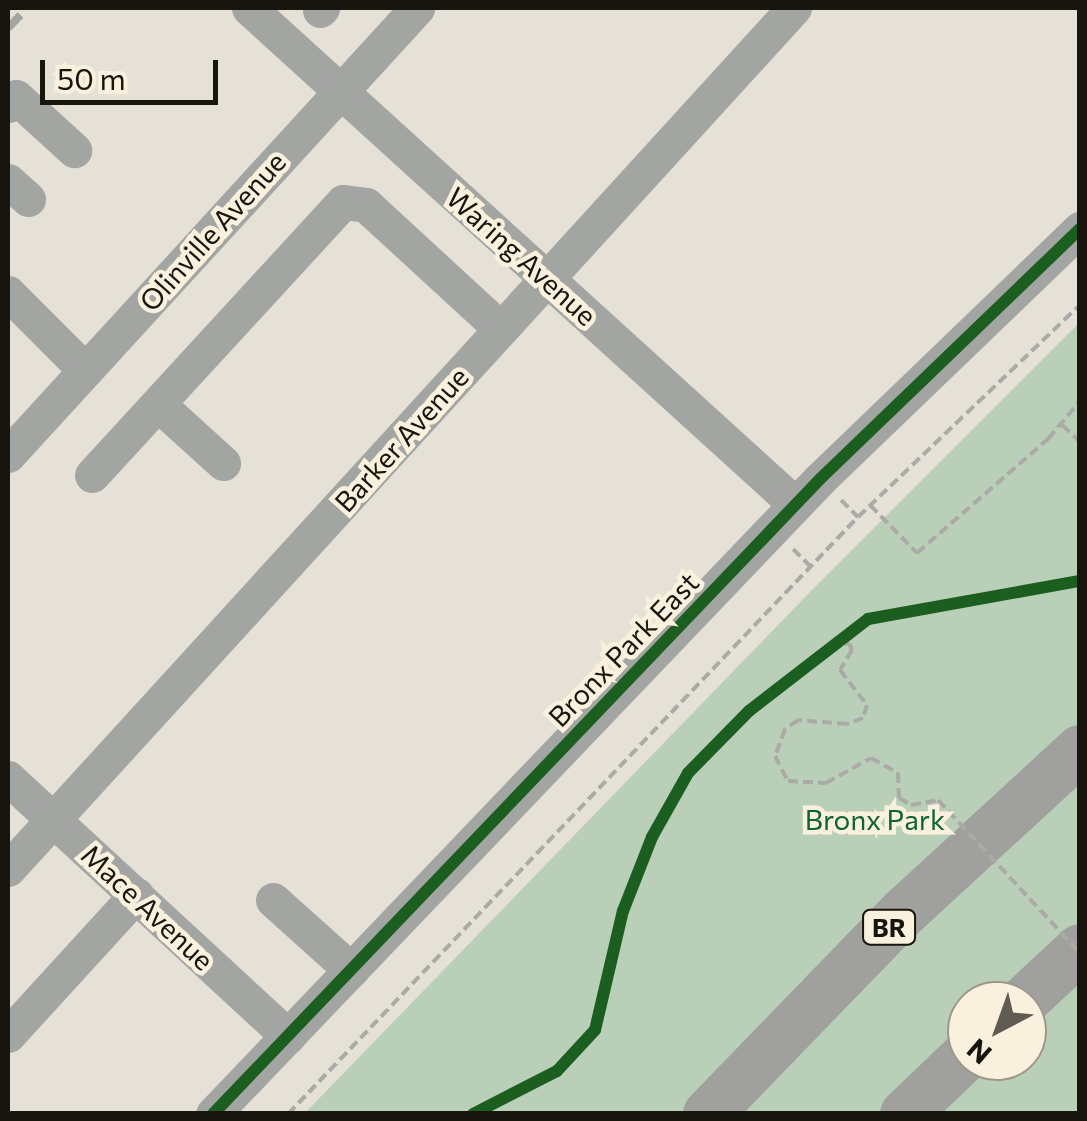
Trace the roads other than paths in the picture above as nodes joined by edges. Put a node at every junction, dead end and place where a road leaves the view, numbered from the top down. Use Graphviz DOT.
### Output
graph roads {
  1 [pos="249,8"];
  2 [pos="417,8"];
  3 [pos="794,8"];
  4 [pos="340,90"];
  5 [pos="8,105"];
  6 [pos="74,150"];
  7 [pos="1080,230"];
  8 [pos="547,279"];
  9 [pos="8,293"];
  10 [pos="501,329"];
  11 [pos="85,370"];
  12 [pos="158,404"];
  13 [pos="8,455"];
  14 [pos="223,463"];
  15 [pos="92,475"];
  16 [pos="796,504"];
  17 [pos="1080,750"];
  18 [pos="8,778"];
  19 [pos="53,819"];
  20 [pos="8,869"];
  21 [pos="136,896"];
  22 [pos="273,900"];
  23 [pos="1080,951"];
  24 [pos="351,970"];
  25 [pos="1046,981"];
  26 [pos="8,1035"];
  27 [pos="288,1036"];
  28 [pos="947,1074"];
  29 [pos="214,1114"];
  30 [pos="708,1114"];
  31 [pos="906,1114"];
  1 -- 4 [label="street, Waring Avenue"];
  2 -- 4 [label="street, Olinville Avenue"];
  3 -- 8 [label="street, Barker Avenue"];
  4 -- 8 [label="street, Waring Avenue"];
  4 -- 11 [label="street, Olinville Avenue"];
  5 -- 6 [label="street"];
  7 -- 16 [label="street, Bronx Park East"];
  8 -- 10 [label="street, Barker Avenue"];
  8 -- 16 [label="street, Waring Avenue"];
  9 -- 11 [label="street"];
  10 -- 12 [label="street"];
  10 -- 19 [label="street, Barker Avenue"];
  11 -- 13 [label="street, Olinville Avenue"];
  12 -- 14 [label="street"];
  12 -- 15 [label="street"];
  16 -- 24 [label="street, Bronx Park East"];
  17 -- 30 [label="highway, BR"];
  18 -- 19 [label="street, Mace Avenue"];
  19 -- 20 [label="street, Barker Avenue"];
  19 -- 21 [label="street, Mace Avenue"];
  21 -- 26 [label="street"];
  21 -- 27 [label="street, Mace Avenue"];
  22 -- 24 [label="street"];
  23 -- 25 [label="highway"];
  24 -- 27 [label="street, Bronx Park East"];
  27 -- 29 [label="street, Bronx Park East"];
  28 -- 31 [label="highway"];
}
